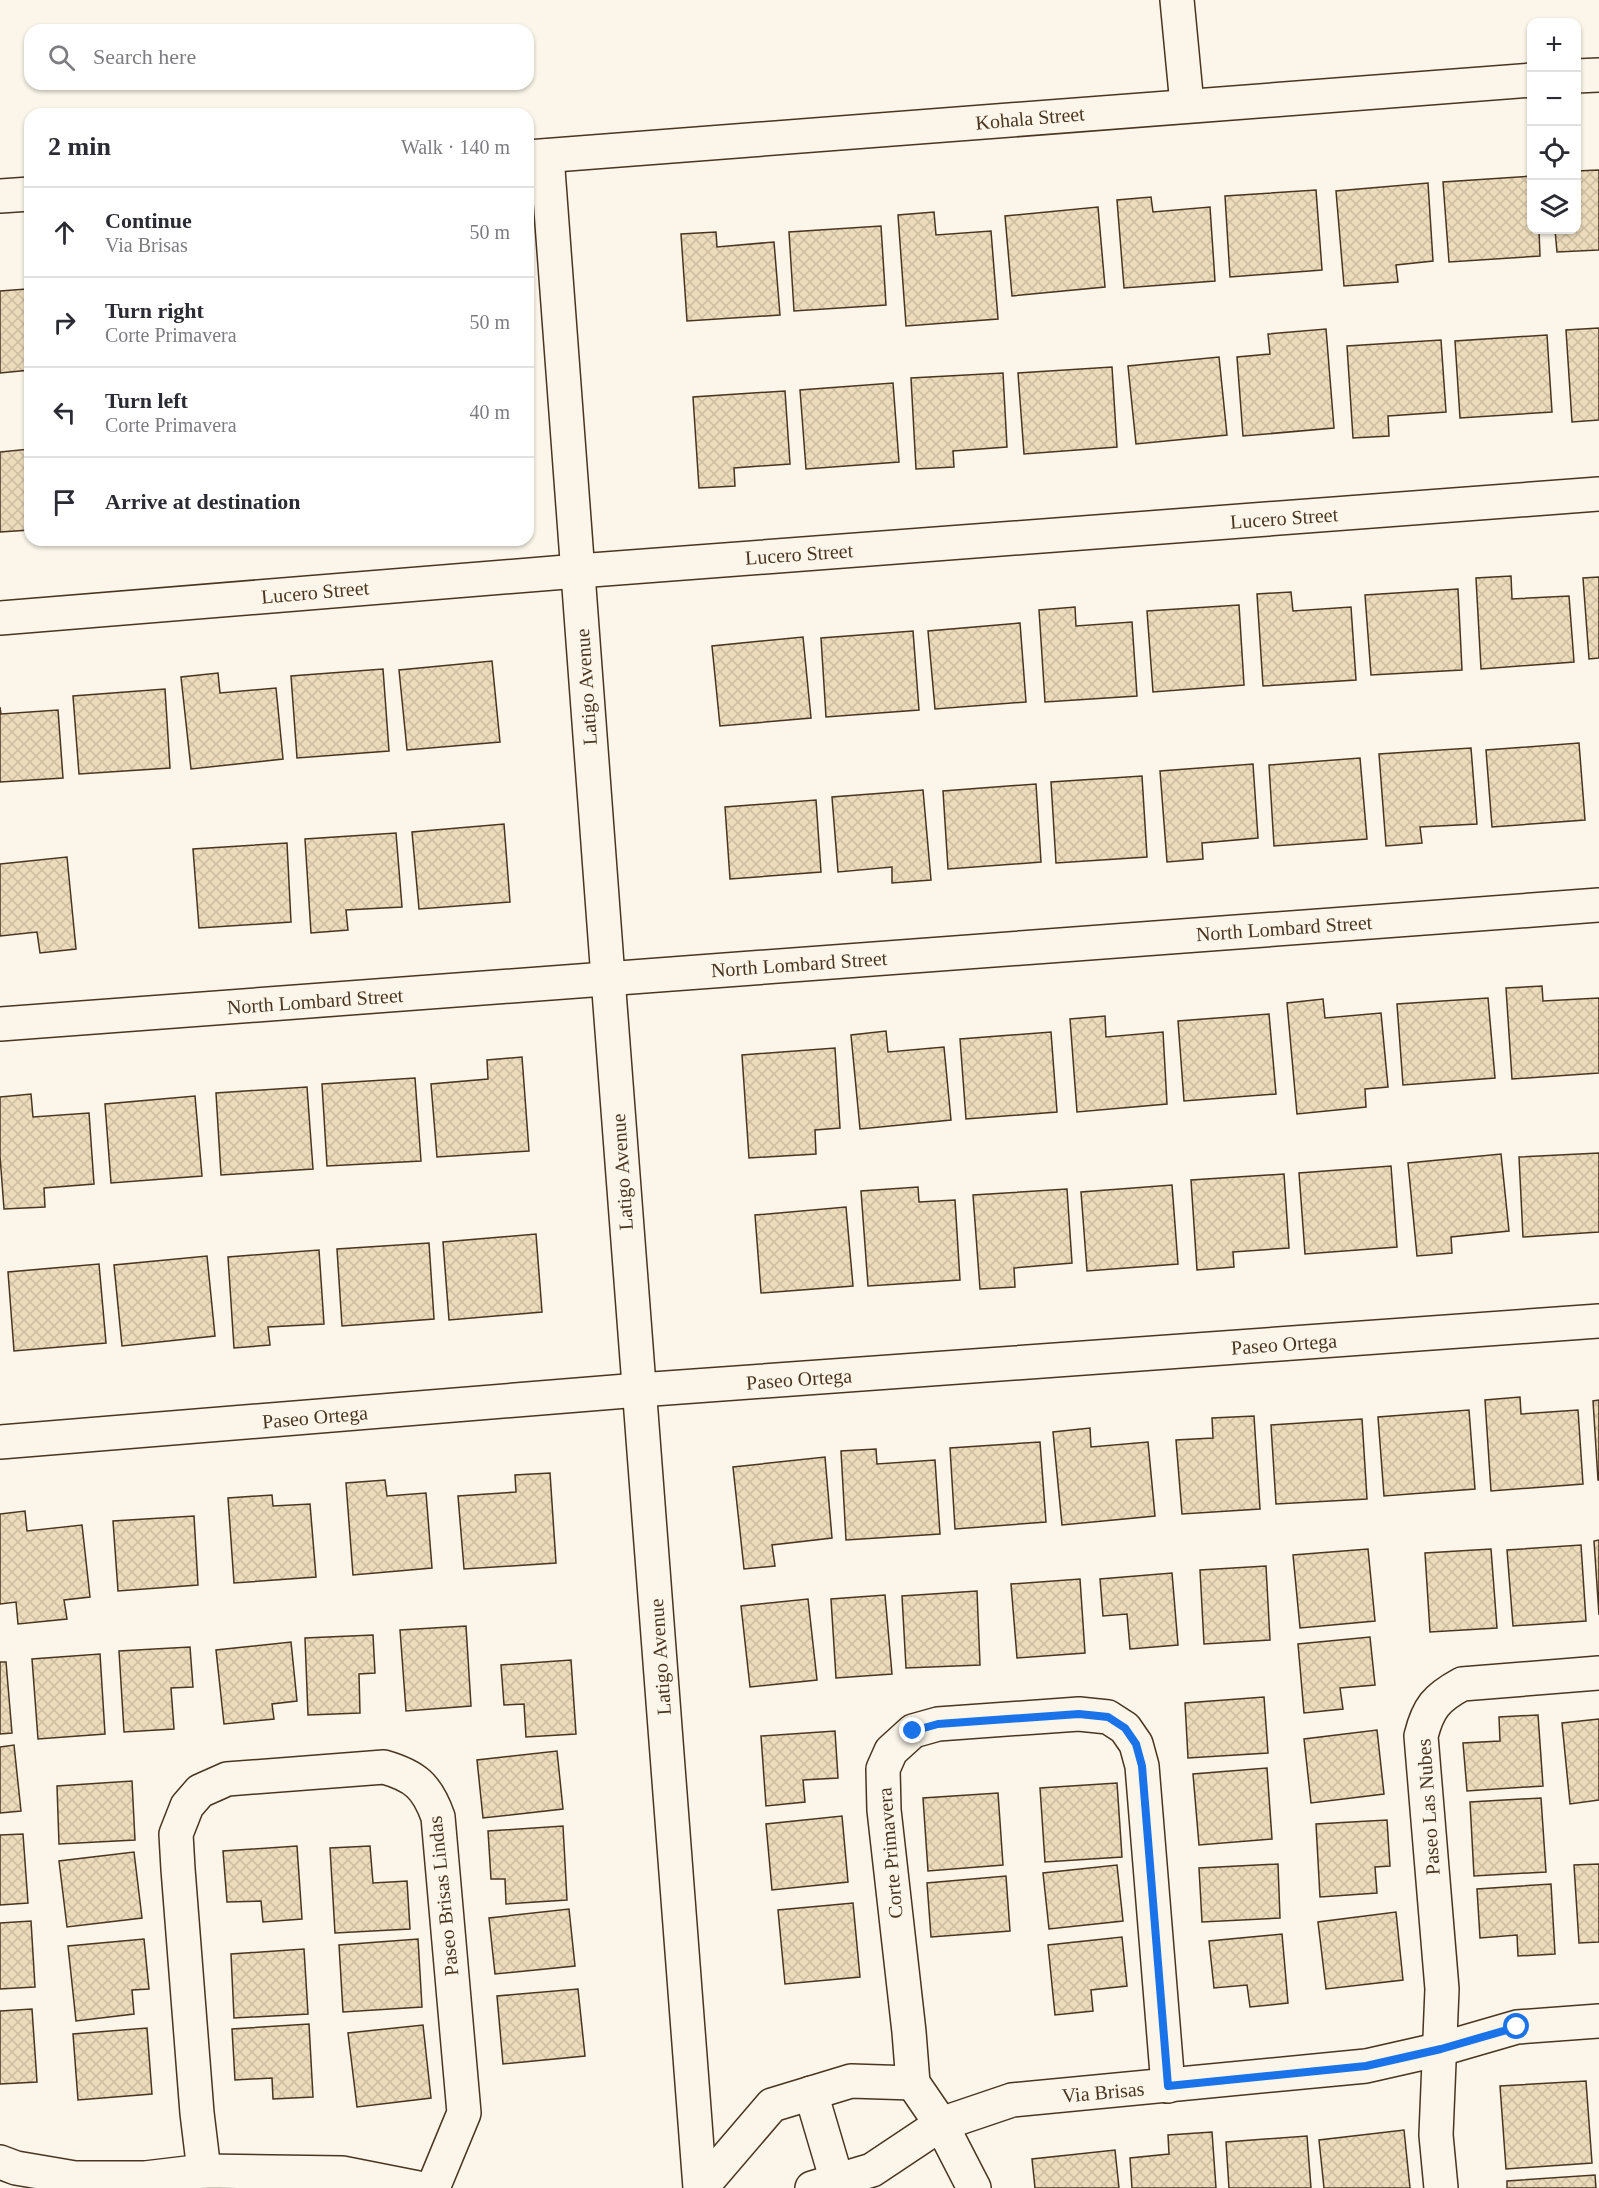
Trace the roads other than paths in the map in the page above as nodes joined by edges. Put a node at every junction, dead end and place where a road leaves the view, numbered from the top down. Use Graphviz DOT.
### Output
graph roads {
  1 [pos="1177,0"];
  2 [pos="1599,75"];
  3 [pos="1581,76"];
  4 [pos="1527,80"];
  5 [pos="1187,105"];
  6 [pos="538,157"];
  7 [pos="24,194"];
  8 [pos="0,196"];
  9 [pos="1599,494"];
  10 [pos="578,571"];
  11 [pos="0,618"];
  12 [pos="1599,904"];
  13 [pos="608,978"];
  14 [pos="0,1024"];
  15 [pos="1599,1321"];
  16 [pos="639,1390"];
  17 [pos="0,1442"];
  18 [pos="1599,1673"];
  19 [pos="1599,2021"];
  20 [pos="1441,2049"];
  21 [pos="913,2083"];
  22 [pos="1168,2086"];
  23 [pos="811,2093"];
  24 [pos="941,2124"];
  25 [pos="0,2162"];
  26 [pos="204,2171"];
  27 [pos="824,2184"];
  28 [pos="418,2188"];
  29 [pos="433,2188"];
  30 [pos="701,2188"];
  31 [pos="974,2188"];
  32 [pos="1441,2188"];
  1 -- 5 [label="street"];
  2 -- 3 [label="street"];
  4 -- 5 [label="street, Kohala Street"];
  5 -- 6 [label="street, Kohala Street"];
  6 -- 10 [label="street, Latigo Avenue"];
  7 -- 8 [label="street"];
  9 -- 10 [label="street, Lucero Street"];
  10 -- 11 [label="street, Lucero Street"];
  10 -- 13 [label="street, Latigo Avenue"];
  12 -- 13 [label="street, North Lombard Street"];
  13 -- 14 [label="street, North Lombard Street"];
  13 -- 16 [label="street, Latigo Avenue"];
  15 -- 16 [label="street, Paseo Ortega"];
  16 -- 17 [label="street, Paseo Ortega"];
  16 -- 30 [label="street, Latigo Avenue"];
  18 -- 20 [label="street, Paseo Las Nubes"];
  19 -- 20 [label="street, Via Brisas"];
  20 -- 22 [label="street, Via Brisas"];
  20 -- 32 [label="street, Paseo Las Nubes"];
  21 -- 22 [label="street, Corte Primavera"];
  21 -- 23 [label="street"];
  21 -- 24 [label="street, Corte Primavera"];
  22 -- 24 [label="street, Via Brisas"];
  23 -- 27 [label="street, Via Brisas"];
  23 -- 30 [label="street"];
  24 -- 27 [label="street, Via Brisas"];
  24 -- 31 [label="street, Corte Primavera"];
  25 -- 26 [label="street"];
  26 -- 28 [label="street"];
  26 -- 29 [label="street, Paseo Brisas Lindas"];
}
